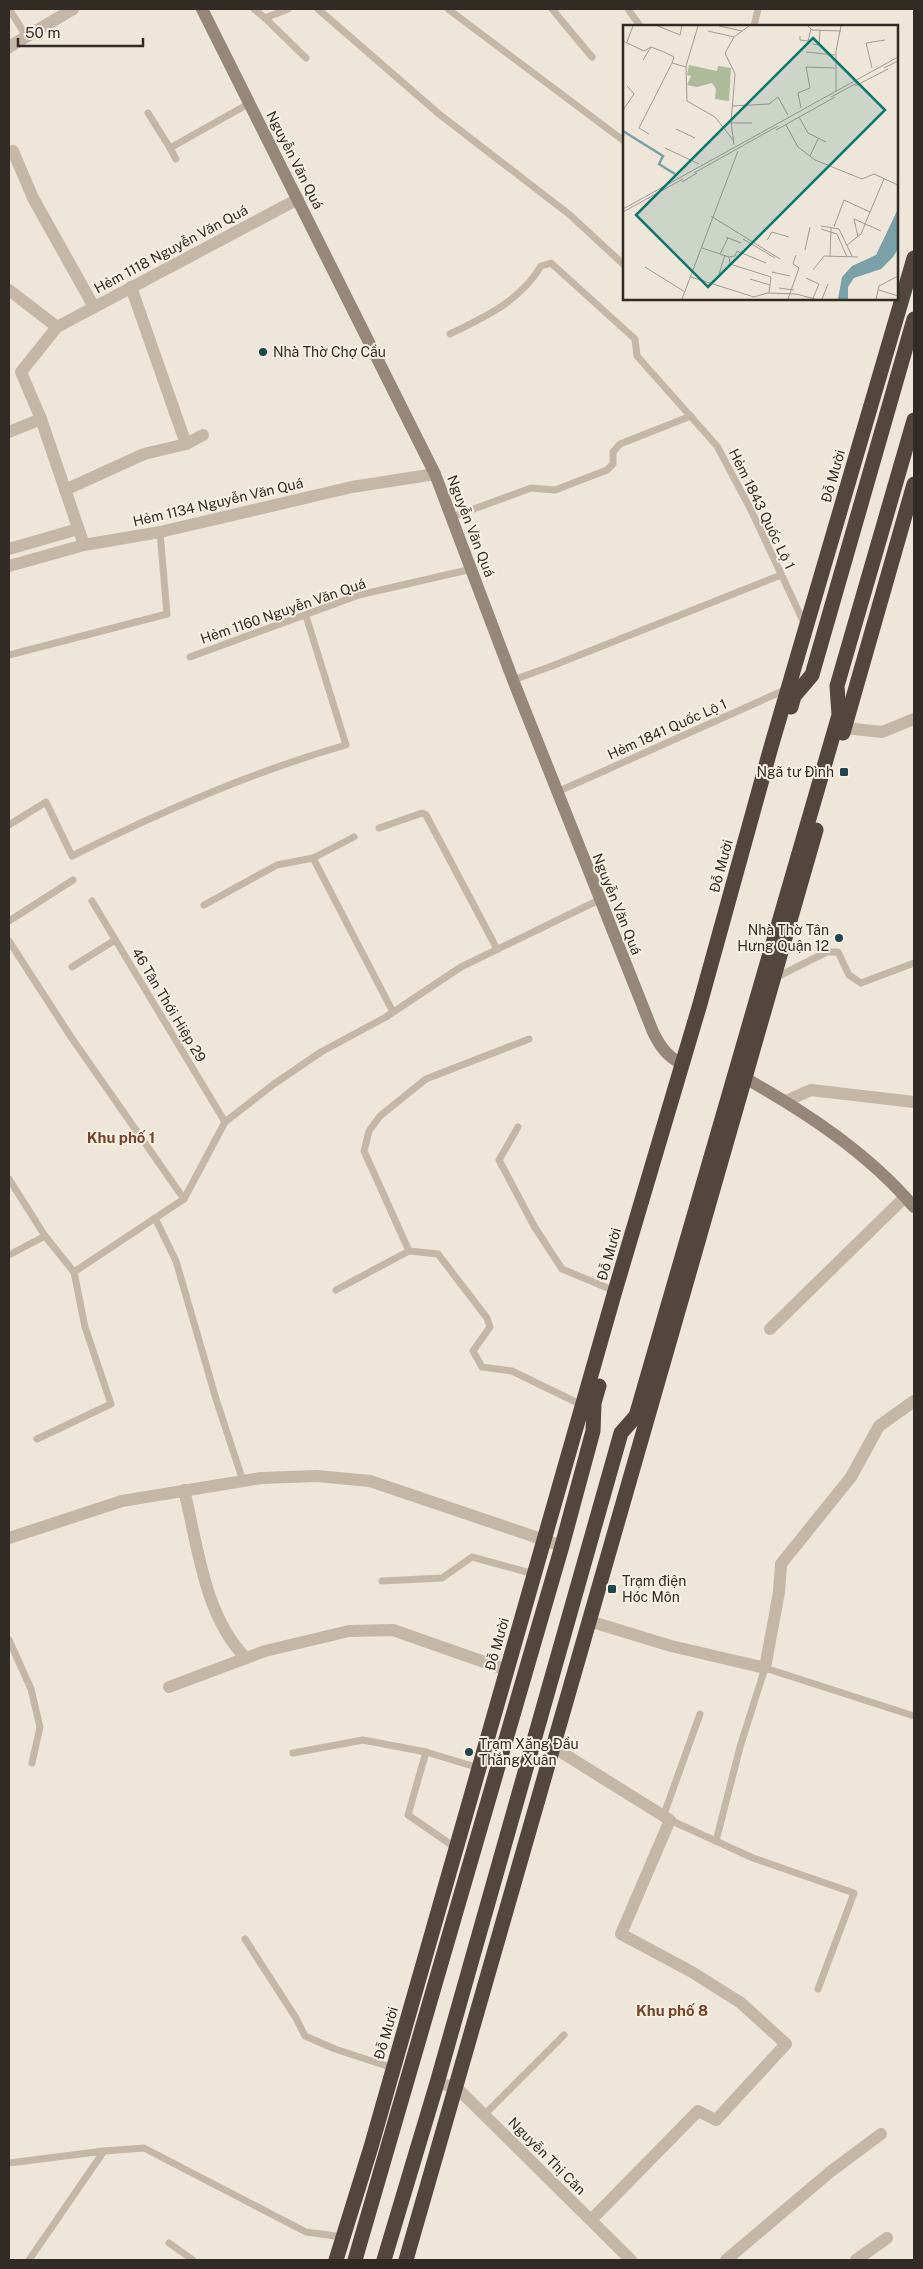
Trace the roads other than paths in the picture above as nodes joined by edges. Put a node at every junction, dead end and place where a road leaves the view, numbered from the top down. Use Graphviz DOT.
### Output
graph roads {
  1 [pos="9,9"];
  2 [pos="73,9"];
  3 [pos="202,9"];
  4 [pos="254,9"];
  5 [pos="288,9"];
  6 [pos="318,9"];
  7 [pos="448,9"];
  8 [pos="552,9"];
  9 [pos="628,9"];
  10 [pos="758,9"];
  11 [pos="265,18"];
  12 [pos="639,25"];
  13 [pos="754,25"];
  14 [pos="27,37"];
  15 [pos="9,47"];
  16 [pos="592,57"];
  17 [pos="306,58"];
  18 [pos="250,103"];
  19 [pos="148,113"];
  20 [pos="623,140"];
  21 [pos="170,148"];
  22 [pos="13,151"];
  23 [pos="176,160"];
  24 [pos="298,199"];
  25 [pos="914,258"];
  26 [pos="623,263"];
  27 [pos="131,287"];
  28 [pos="9,290"];
  29 [pos="94,307"];
  30 [pos="914,319"];
  31 [pos="57,326"];
  32 [pos="450,334"];
  33 [pos="690,416"];
  34 [pos="41,419"];
  35 [pos="914,420"];
  36 [pos="9,432"];
  37 [pos="203,435"];
  38 [pos="186,444"];
  39 [pos="436,474"];
  40 [pos="914,484"];
  41 [pos="65,490"];
  42 [pos="452,517"];
  43 [pos="78,529"];
  44 [pos="160,532"];
  45 [pos="84,545"];
  46 [pos="9,549"];
  47 [pos="9,566"];
  48 [pos="472,569"];
  49 [pos="781,575"];
  50 [pos="306,616"];
  51 [pos="806,628"];
  52 [pos="9,655"];
  53 [pos="190,657"];
  54 [pos="513,680"];
  55 [pos="788,689"];
  56 [pos="914,719"];
  57 [pos="845,728"];
  58 [pos="557,792"];
  59 [pos="9,825"];
  60 [pos="379,828"];
  61 [pos="354,838"];
  62 [pos="313,858"];
  63 [pos="73,880"];
  64 [pos="599,900"];
  65 [pos="92,901"];
  66 [pos="204,905"];
  67 [pos="9,921"];
  68 [pos="115,940"];
  69 [pos="9,941"];
  70 [pos="498,948"];
  71 [pos="914,963"];
  72 [pos="72,967"];
  73 [pos="768,979"];
  74 [pos="394,1012"];
  75 [pos="529,1039"];
  76 [pos="686,1065"];
  77 [pos="740,1076"];
  78 [pos="786,1101"];
  79 [pos="914,1102"];
  80 [pos="225,1122"];
  81 [pos="518,1127"];
  82 [pos="9,1179"];
  83 [pos="905,1197"];
  84 [pos="184,1199"];
  85 [pos="914,1207"];
  86 [pos="155,1218"];
  87 [pos="45,1236"];
  88 [pos="410,1251"];
  89 [pos="9,1255"];
  90 [pos="74,1272"];
  91 [pos="336,1290"];
  92 [pos="615,1291"];
  93 [pos="770,1329"];
  94 [pos="914,1401"];
  95 [pos="582,1405"];
  96 [pos="37,1439"];
  97 [pos="243,1481"];
  98 [pos="184,1490"];
  99 [pos="9,1538"];
  100 [pos="544,1540"];
  101 [pos="562,1546"];
  102 [pos="534,1574"];
  103 [pos="382,1581"];
  104 [pos="589,1621"];
  105 [pos="9,1640"];
  106 [pos="246,1658"];
  107 [pos="765,1668"];
  108 [pos="507,1670"];
  109 [pos="169,1687"];
  110 [pos="700,1714"];
  111 [pos="914,1716"];
  112 [pos="553,1747"];
  113 [pos="426,1752"];
  114 [pos="293,1753"];
  115 [pos="32,1763"];
  116 [pos="479,1768"];
  117 [pos="666,1818"];
  118 [pos="716,1841"];
  119 [pos="456,1848"];
  120 [pos="244,1939"];
  121 [pos="818,1989"];
  122 [pos="564,2035"];
  123 [pos="393,2068"];
  124 [pos="437,2083"];
  125 [pos="456,2087"];
  126 [pos="484,2115"];
  127 [pos="881,2134"];
  128 [pos="104,2151"];
  129 [pos="9,2163"];
  130 [pos="591,2220"];
  131 [pos="343,2237"];
  132 [pos="887,2238"];
  133 [pos="169,2243"];
  134 [pos="29,2260"];
  135 [pos="193,2260"];
  136 [pos="336,2260"];
  137 [pos="355,2260"];
  138 [pos="384,2260"];
  139 [pos="406,2260"];
  140 [pos="632,2260"];
  141 [pos="726,2260"];
  142 [pos="856,2260"];
  1 -- 14 [label="lane"];
  2 -- 14 [label="street"];
  3 -- 18 [label="main road, Nguyễn Văn Quá"];
  4 -- 11 [label="lane"];
  5 -- 11 [label="lane"];
  6 -- 26 [label="lane"];
  7 -- 20 [label="lane"];
  8 -- 16 [label="lane"];
  9 -- 12 [label="lane"];
  10 -- 13 [label="lane"];
  11 -- 17 [label="lane"];
  14 -- 15 [label="street"];
  18 -- 21 [label="lane"];
  18 -- 24 [label="main road, Nguyễn Văn Quá"];
  19 -- 21 [label="lane"];
  21 -- 23 [label="lane"];
  22 -- 29 [label="street"];
  24 -- 27 [label="street, Hẻm 1118 Nguyễn Văn Quá"];
  24 -- 39 [label="main road, Nguyễn Văn Quá"];
  25 -- 51 [label="highway, Đỗ Mười"];
  27 -- 29 [label="street, Hẻm 1118 Nguyễn Văn Quá"];
  27 -- 38 [label="street"];
  28 -- 31 [label="street"];
  29 -- 31 [label="street, Hẻm 1118 Nguyễn Văn Quá"];
  30 -- 76 [label="highway, Đỗ Mười"];
  31 -- 34 [label="street"];
  32 -- 33 [label="lane, Hẻm 1843 Quốc Lộ 1"];
  33 -- 42 [label="lane"];
  33 -- 49 [label="lane, Hẻm 1843 Quốc Lộ 1"];
  34 -- 36 [label="street"];
  34 -- 41 [label="street"];
  35 -- 73 [label="highway"];
  37 -- 38 [label="street"];
  38 -- 41 [label="street"];
  39 -- 42 [label="main road, Nguyễn Văn Quá"];
  39 -- 44 [label="street, Hẻm 1134 Nguyễn Văn Quá"];
  40 -- 57 [label="highway"];
  41 -- 43 [label="street"];
  42 -- 48 [label="main road, Nguyễn Văn Quá"];
  43 -- 45 [label="street"];
  43 -- 46 [label="street"];
  44 -- 45 [label="street, Hẻm 1134 Nguyễn Văn Quá"];
  44 -- 52 [label="lane"];
  45 -- 47 [label="street, Hẻm 1134 Nguyễn Văn Quá"];
  48 -- 50 [label="lane, Hẻm 1160 Nguyễn Văn Quá"];
  48 -- 54 [label="main road, Nguyễn Văn Quá"];
  49 -- 51 [label="lane, Hẻm 1843 Quốc Lộ 1"];
  49 -- 54 [label="lane"];
  50 -- 53 [label="lane, Hẻm 1160 Nguyễn Văn Quá"];
  50 -- 59 [label="lane"];
  51 -- 55 [label="highway, Đỗ Mười"];
  54 -- 58 [label="main road, Nguyễn Văn Quá"];
  55 -- 58 [label="lane, Hẻm 1841 Quốc Lộ 1"];
  55 -- 76 [label="highway, Đỗ Mười"];
  56 -- 57 [label="street"];
  57 -- 73 [label="highway"];
  58 -- 64 [label="main road, Nguyễn Văn Quá"];
  60 -- 70 [label="lane"];
  61 -- 62 [label="lane"];
  62 -- 66 [label="lane"];
  62 -- 74 [label="lane"];
  63 -- 67 [label="lane"];
  64 -- 70 [label="lane"];
  64 -- 76 [label="main road, Nguyễn Văn Quá"];
  65 -- 68 [label="lane, 46 Tân Thới Hiệp 29"];
  68 -- 72 [label="lane"];
  68 -- 80 [label="lane, 46 Tân Thới Hiệp 29"];
  69 -- 84 [label="lane"];
  70 -- 74 [label="lane"];
  71 -- 73 [label="lane"];
  73 -- 77 [label="highway"];
  74 -- 80 [label="lane"];
  75 -- 88 [label="lane"];
  76 -- 92 [label="highway, Đỗ Mười"];
  76 -- 101 [label="highway, Đỗ Mười"];
  77 -- 78 [label="main road"];
  77 -- 104 [label="highway"];
  77 -- 124 [label="highway"];
  78 -- 79 [label="street"];
  78 -- 83 [label="main road"];
  80 -- 84 [label="lane"];
  81 -- 92 [label="lane"];
  82 -- 87 [label="lane"];
  83 -- 85 [label="main road"];
  83 -- 93 [label="street"];
  84 -- 86 [label="lane"];
  86 -- 90 [label="lane"];
  86 -- 97 [label="lane"];
  87 -- 89 [label="lane"];
  87 -- 90 [label="lane"];
  88 -- 91 [label="lane"];
  88 -- 95 [label="lane"];
  90 -- 96 [label="lane"];
  92 -- 95 [label="highway, Đỗ Mười"];
  94 -- 107 [label="street"];
  95 -- 100 [label="highway, Đỗ Mười"];
  97 -- 98 [label="street"];
  97 -- 100 [label="street"];
  98 -- 99 [label="street"];
  98 -- 106 [label="street"];
  100 -- 101 [label="street"];
  100 -- 102 [label="highway, Đỗ Mười"];
  101 -- 137 [label="highway, Đỗ Mười"];
  102 -- 103 [label="lane"];
  102 -- 108 [label="highway, Đỗ Mười"];
  104 -- 107 [label="street"];
  104 -- 112 [label="highway"];
  105 -- 115 [label="lane"];
  106 -- 108 [label="street"];
  106 -- 109 [label="street"];
  107 -- 111 [label="lane"];
  107 -- 118 [label="lane"];
  108 -- 116 [label="highway, Đỗ Mười"];
  110 -- 117 [label="lane"];
  112 -- 117 [label="street"];
  112 -- 125 [label="highway"];
  113 -- 114 [label="lane"];
  113 -- 116 [label="lane"];
  113 -- 119 [label="lane"];
  116 -- 119 [label="highway, Đỗ Mười"];
  117 -- 118 [label="lane"];
  117 -- 130 [label="street"];
  118 -- 121 [label="lane"];
  119 -- 123 [label="highway, Đỗ Mười"];
  120 -- 123 [label="lane"];
  122 -- 126 [label="lane"];
  123 -- 131 [label="highway, Đỗ Mười"];
  124 -- 125 [label="street"];
  124 -- 138 [label="highway"];
  125 -- 126 [label="street, Nguyễn Thị Căn"];
  125 -- 139 [label="highway"];
  126 -- 130 [label="street, Nguyễn Thị Căn"];
  127 -- 141 [label="street"];
  128 -- 129 [label="lane"];
  128 -- 131 [label="lane"];
  128 -- 134 [label="lane"];
  130 -- 140 [label="street, Nguyễn Thị Căn"];
  131 -- 136 [label="highway, Đỗ Mười"];
  132 -- 142 [label="street"];
  133 -- 135 [label="lane"];
}
